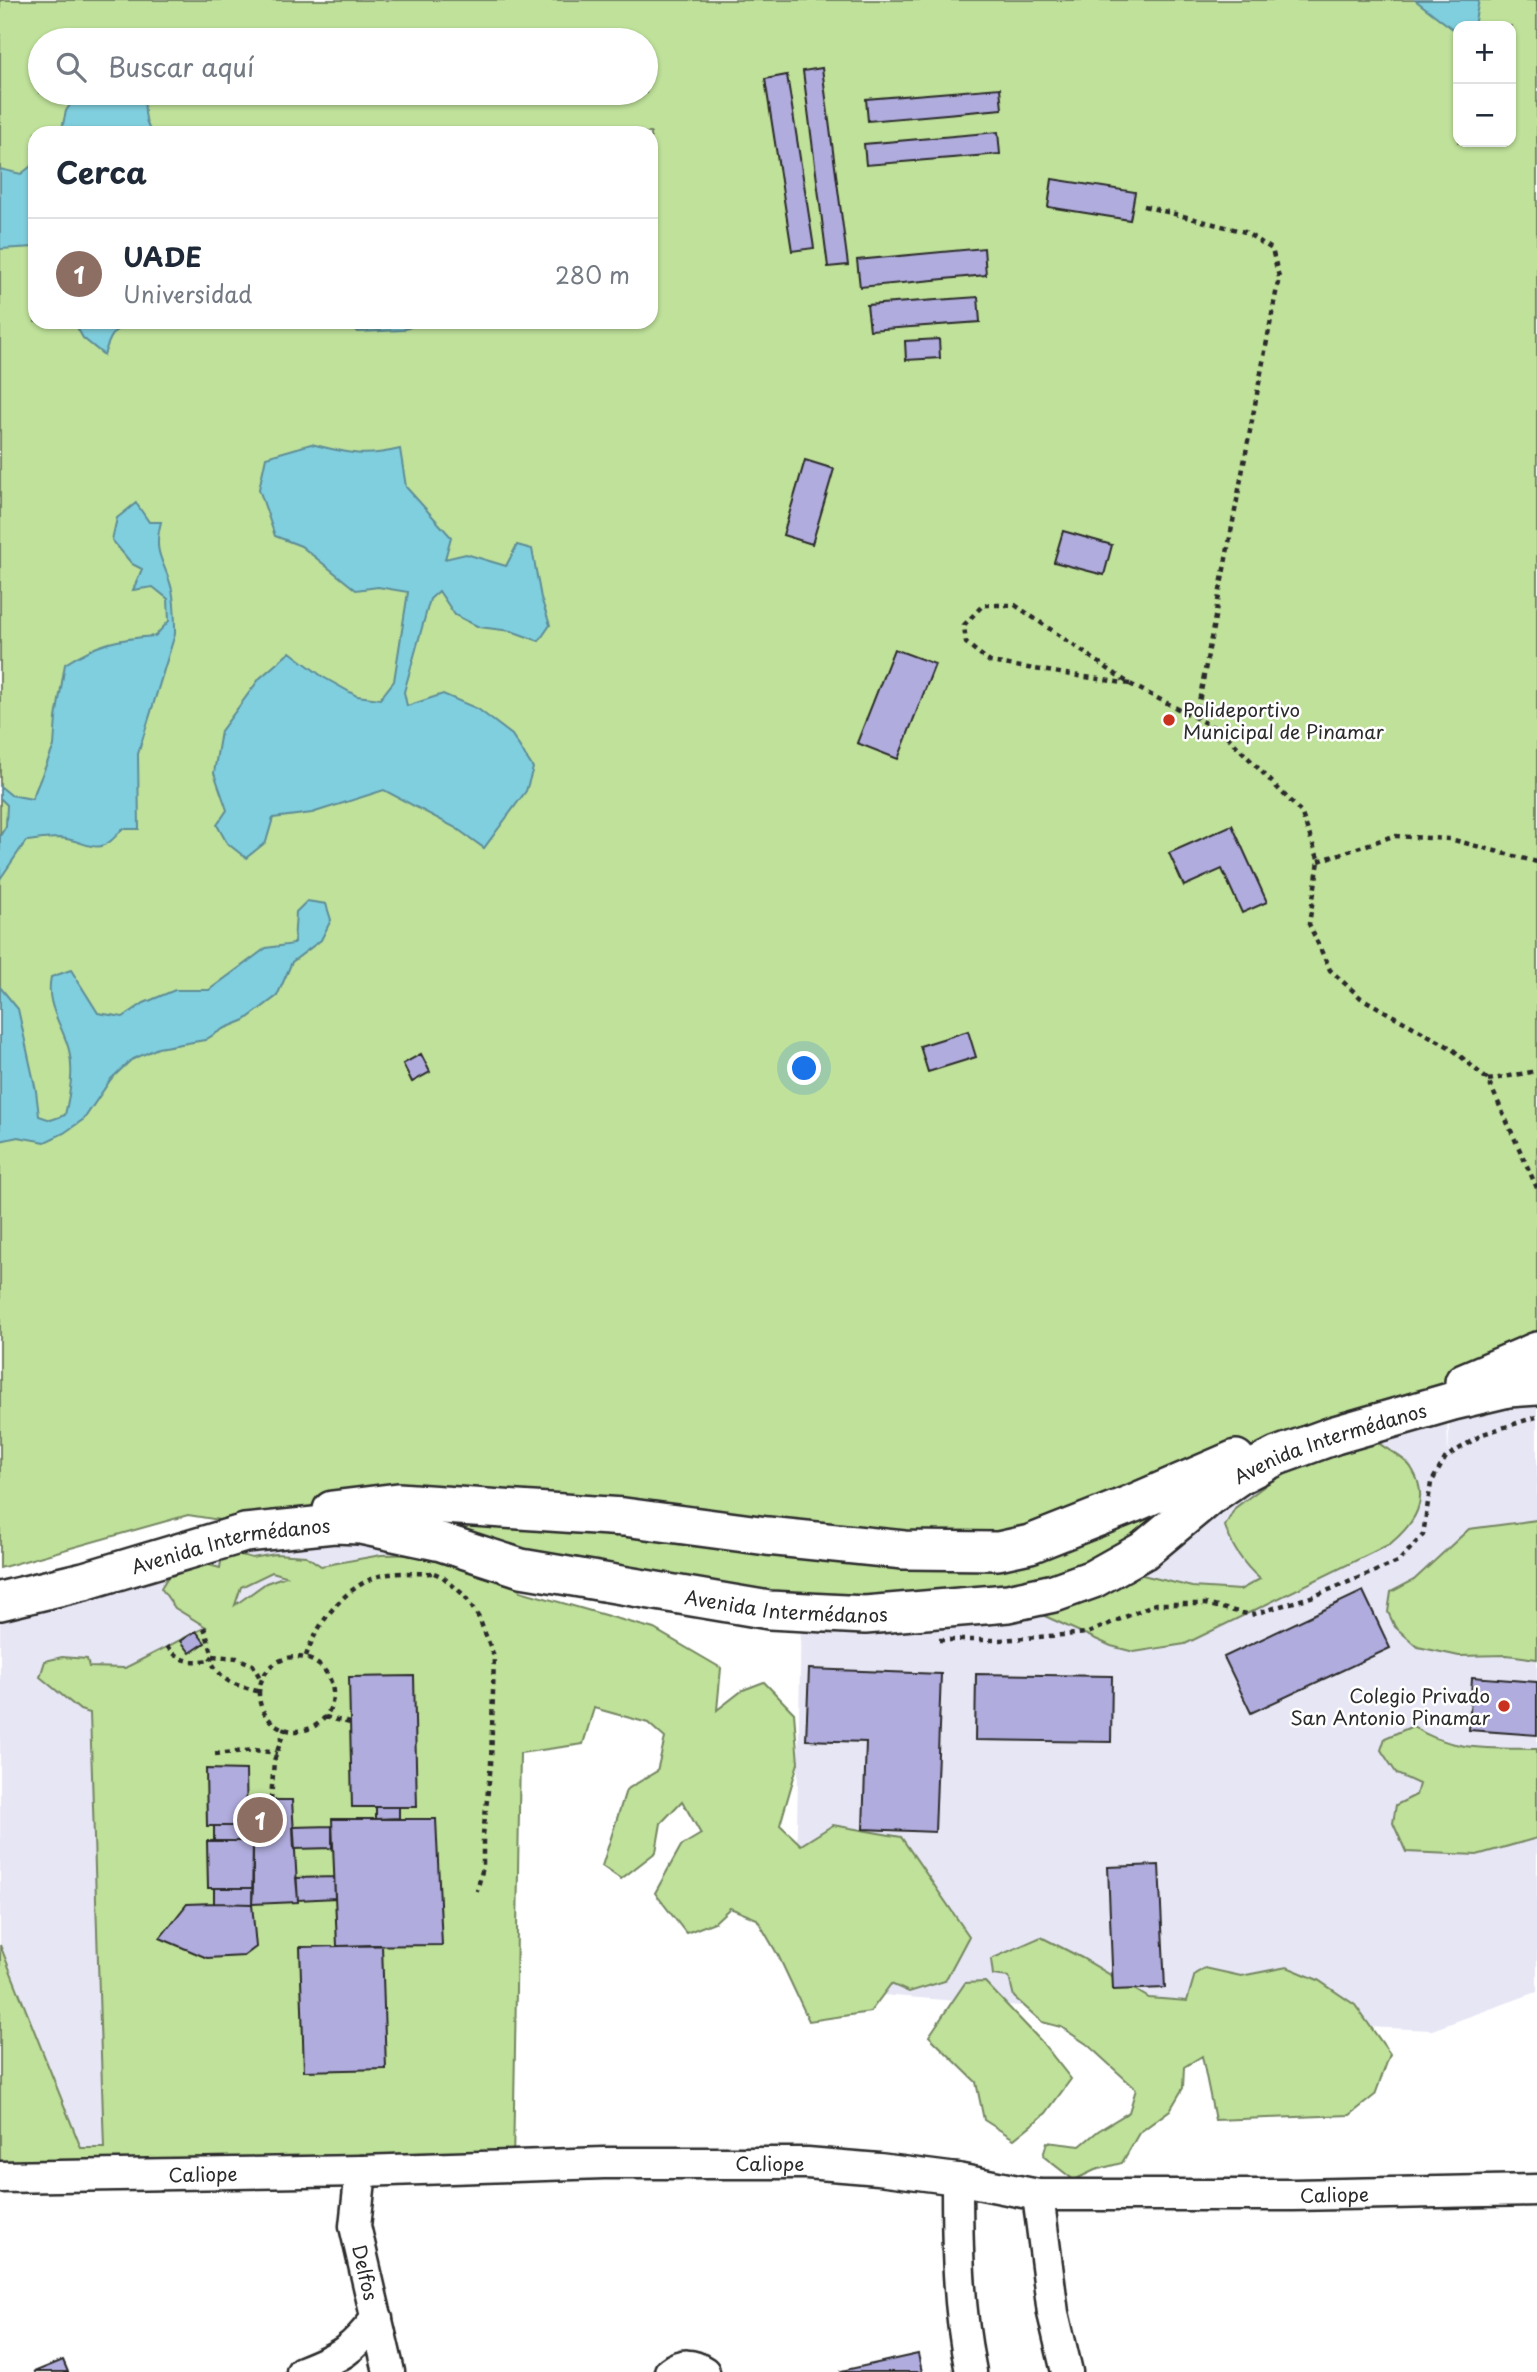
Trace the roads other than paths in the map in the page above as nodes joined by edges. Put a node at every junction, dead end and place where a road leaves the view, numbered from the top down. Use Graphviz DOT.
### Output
graph roads {
  1 [pos="1537,1351"];
  2 [pos="1537,1385"];
  3 [pos="0,1593"];
  4 [pos="0,1601"];
  5 [pos="361,2171"];
  6 [pos="0,2177"];
  7 [pos="957,2179"];
  8 [pos="1537,2190"];
  9 [pos="1038,2195"];
  10 [pos="377,2318"];
  11 [pos="315,2367"];
  12 [pos="381,2372"];
  13 [pos="389,2372"];
  14 [pos="670,2372"];
  15 [pos="704,2372"];
  16 [pos="971,2372"];
  17 [pos="1067,2372"];
  1 -- 3 [label="main road, Avenida Intermédanos"];
  2 -- 4 [label="main road, Avenida Intermédanos"];
  5 -- 6 [label="street, Caliope"];
  5 -- 7 [label="street, Caliope"];
  5 -- 10 [label="street, Delfos"];
  7 -- 9 [label="street, Caliope"];
  7 -- 16 [label="street"];
  8 -- 9 [label="street, Caliope"];
  9 -- 17 [label="street"];
  10 -- 11 [label="street"];
  10 -- 13 [label="street, Delfos"];
  11 -- 12 [label="street"];
  14 -- 15 [label="street"];
}
